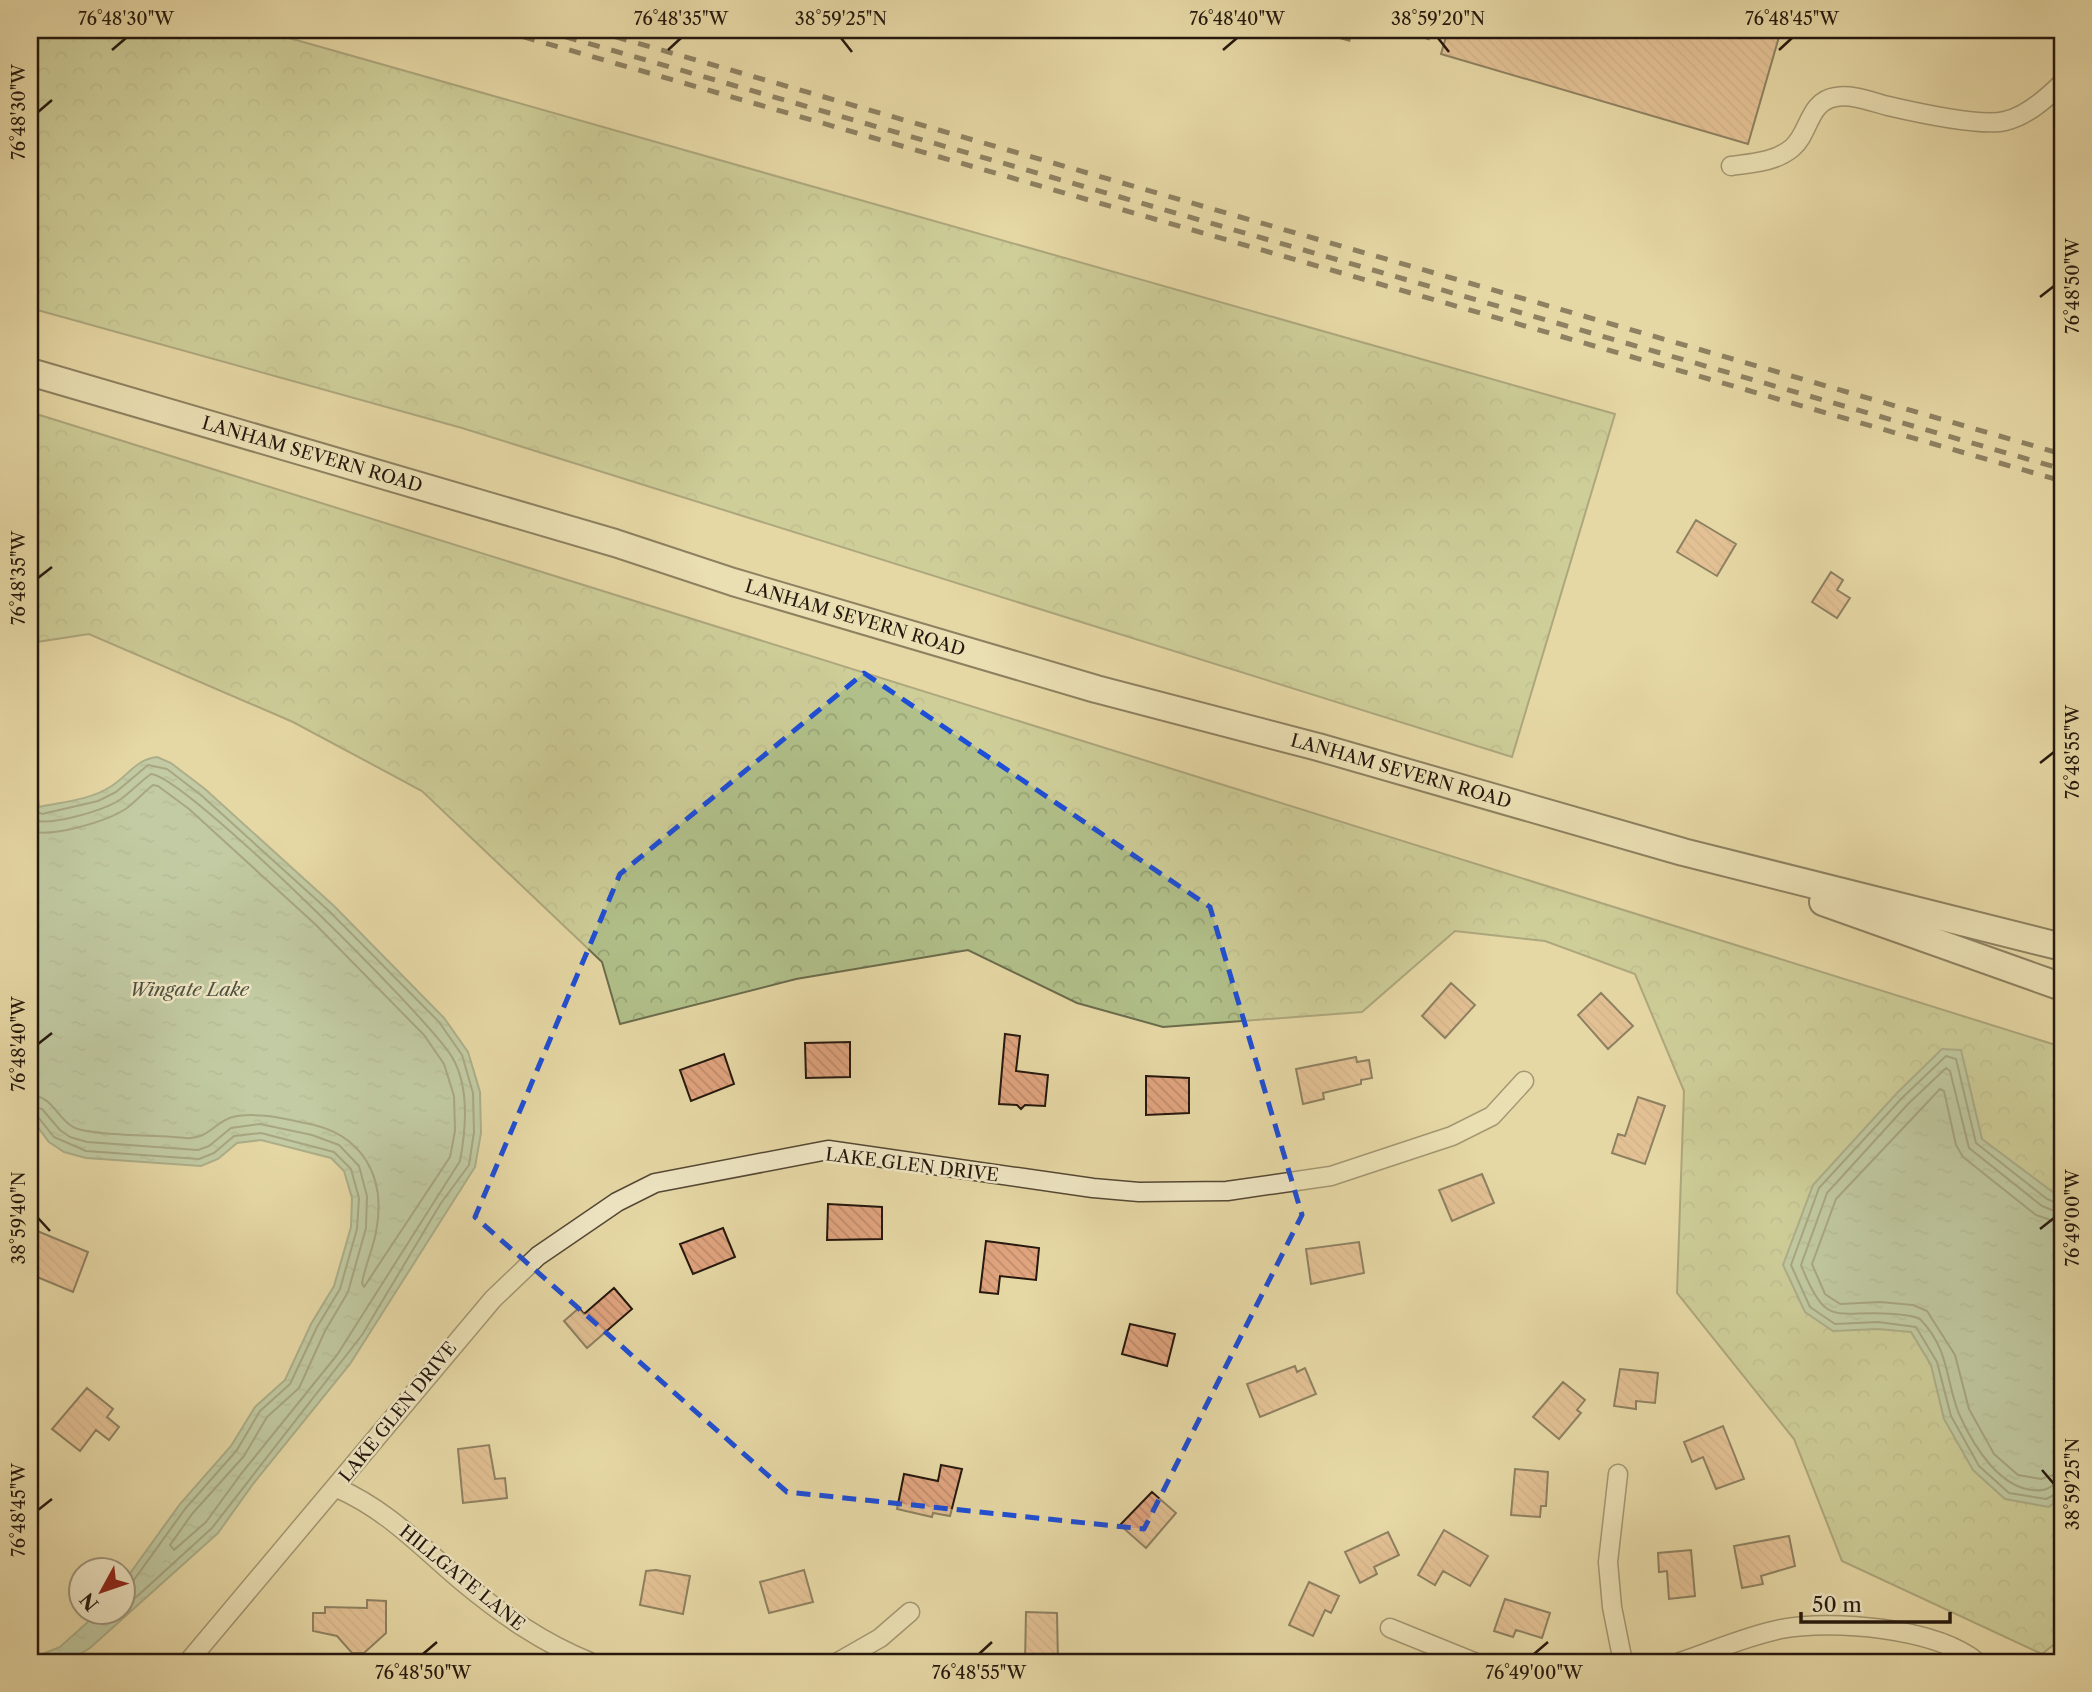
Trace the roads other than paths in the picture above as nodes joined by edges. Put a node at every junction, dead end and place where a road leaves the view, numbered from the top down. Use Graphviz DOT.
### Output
graph roads {
  1 [pos="2062,83"];
  2 [pos="1731,166"];
  3 [pos="30,372"];
  4 [pos="1683,852"];
  5 [pos="2062,947"];
  6 [pos="2062,987"];
  7 [pos="1524,1081"];
  8 [pos="1618,1474"];
  9 [pos="337,1488"];
  10 [pos="910,1612"];
  11 [pos="1390,1628"];
  12 [pos="188,1662"];
  13 [pos="590,1662"];
  14 [pos="838,1662"];
  15 [pos="1474,1662"];
  16 [pos="1623,1662"];
  17 [pos="1679,1662"];
  18 [pos="1977,1662"];
  1 -- 2 [label="street"];
  3 -- 4 [label="main road, LANHAM SEVERN ROAD"];
  4 -- 5 [label="main road, LANHAM SEVERN ROAD"];
  4 -- 6 [label="main road, LANHAM SEVERN ROAD"];
  7 -- 9 [label="street, LAKE GLEN DRIVE"];
  8 -- 16 [label="street"];
  9 -- 12 [label="street, LAKE GLEN DRIVE"];
  9 -- 13 [label="street, HILLGATE LANE"];
  10 -- 14 [label="street"];
  11 -- 15 [label="street"];
  17 -- 18 [label="street"];
}
